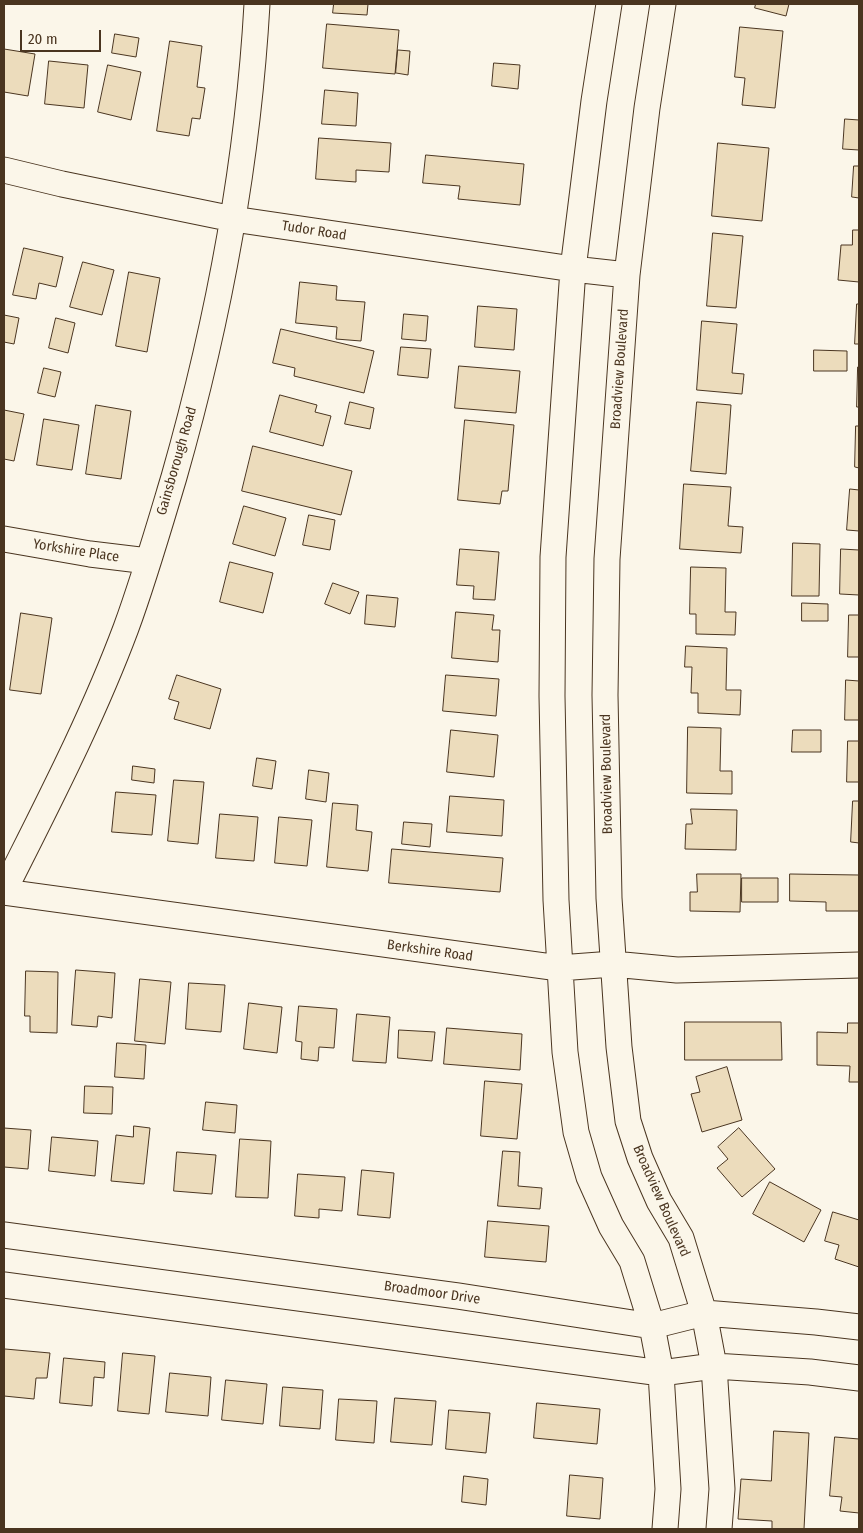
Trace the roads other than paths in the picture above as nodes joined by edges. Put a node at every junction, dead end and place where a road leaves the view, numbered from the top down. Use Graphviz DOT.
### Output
graph roads {
  1 [pos="257,4"];
  2 [pos="609,4"];
  3 [pos="663,4"];
  4 [pos="4,170"];
  5 [pos="233,219"];
  6 [pos="573,269"];
  7 [pos="627,275"];
  8 [pos="4,539"];
  9 [pos="148,561"];
  10 [pos="4,892"];
  11 [pos="613,964"];
  12 [pos="859,965"];
  13 [pos="560,968"];
  14 [pos="4,1235"];
  15 [pos="4,1285"];
  16 [pos="704,1314"];
  17 [pos="652,1326"];
  18 [pos="859,1328"];
  19 [pos="659,1363"];
  20 [pos="714,1366"];
  21 [pos="859,1378"];
  22 [pos="665,1529"];
  23 [pos="719,1529"];
  1 -- 5 [label="street, Gainsborough Road"];
  2 -- 6 [label="street"];
  3 -- 7 [label="street, Broadview Boulevard"];
  4 -- 5 [label="street, Tudor Road"];
  5 -- 6 [label="street, Tudor Road"];
  5 -- 9 [label="street, Gainsborough Road"];
  6 -- 7 [label="street, Tudor Road"];
  6 -- 13 [label="street"];
  7 -- 11 [label="street, Broadview Boulevard"];
  8 -- 9 [label="street, Yorkshire Place"];
  9 -- 10 [label="street, Gainsborough Road"];
  10 -- 13 [label="street, Berkshire Road"];
  11 -- 12 [label="street, Berkshire Road"];
  11 -- 13 [label="street, Berkshire Road"];
  11 -- 16 [label="street, Broadview Boulevard"];
  13 -- 17 [label="street"];
  14 -- 17 [label="street, Broadmoor Drive"];
  15 -- 19 [label="street"];
  16 -- 17 [label="street, Broadmoor Drive"];
  16 -- 18 [label="street, Broadmoor Drive"];
  16 -- 20 [label="street, Broadview Boulevard"];
  17 -- 19 [label="street"];
  19 -- 20 [label="street"];
  19 -- 22 [label="street"];
  20 -- 21 [label="street"];
  20 -- 23 [label="street, Broadview Boulevard"];
}
